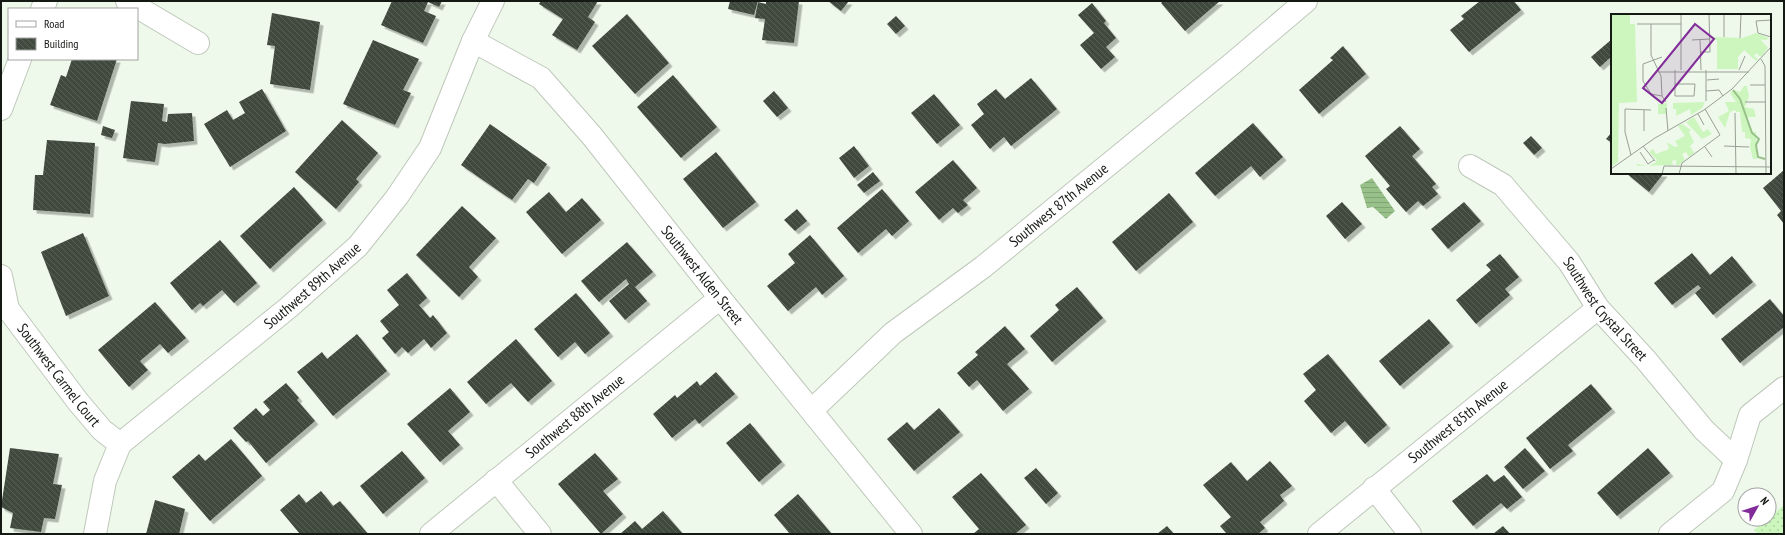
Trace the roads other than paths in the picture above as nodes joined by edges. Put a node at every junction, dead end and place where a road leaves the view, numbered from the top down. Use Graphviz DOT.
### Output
graph roads {
  1 [pos="127,1"];
  2 [pos="493,1"];
  3 [pos="1306,1"];
  4 [pos="473,41"];
  5 [pos="198,43"];
  6 [pos="20,60"];
  7 [pos="1,109"];
  8 [pos="1470,166"];
  9 [pos="1,276"];
  10 [pos="720,298"];
  11 [pos="1598,308"];
  12 [pos="1784,388"];
  13 [pos="812,410"];
  14 [pos="120,444"];
  15 [pos="1736,460"];
  16 [pos="496,480"];
  17 [pos="1374,488"];
  18 [pos="95,534"];
  19 [pos="431,534"];
  20 [pos="540,534"];
  21 [pos="911,534"];
  22 [pos="1319,534"];
  23 [pos="1410,534"];
  24 [pos="1670,534"];
  1 -- 5 [label="street"];
  2 -- 4 [label="street, Southwest 89th Avenue"];
  3 -- 13 [label="street, Southwest 87th Avenue"];
  4 -- 10 [label="street, Southwest Alden Street"];
  4 -- 14 [label="street, Southwest 89th Avenue"];
  6 -- 7 [label="street"];
  8 -- 11 [label="street, Southwest Crystal Street"];
  9 -- 14 [label="street, Southwest Carmel Court"];
  10 -- 13 [label="street, Southwest Alden Street"];
  10 -- 16 [label="street, Southwest 88th Avenue"];
  11 -- 15 [label="street, Southwest Crystal Street"];
  11 -- 17 [label="street, Southwest 85th Avenue"];
  12 -- 15 [label="street"];
  13 -- 21 [label="street, Southwest Alden Street"];
  14 -- 18 [label="street, Southwest 89th Avenue"];
  15 -- 24 [label="street"];
  16 -- 19 [label="street, Southwest 88th Avenue"];
  16 -- 20 [label="street"];
  17 -- 22 [label="street, Southwest 85th Avenue"];
  17 -- 23 [label="street"];
}
